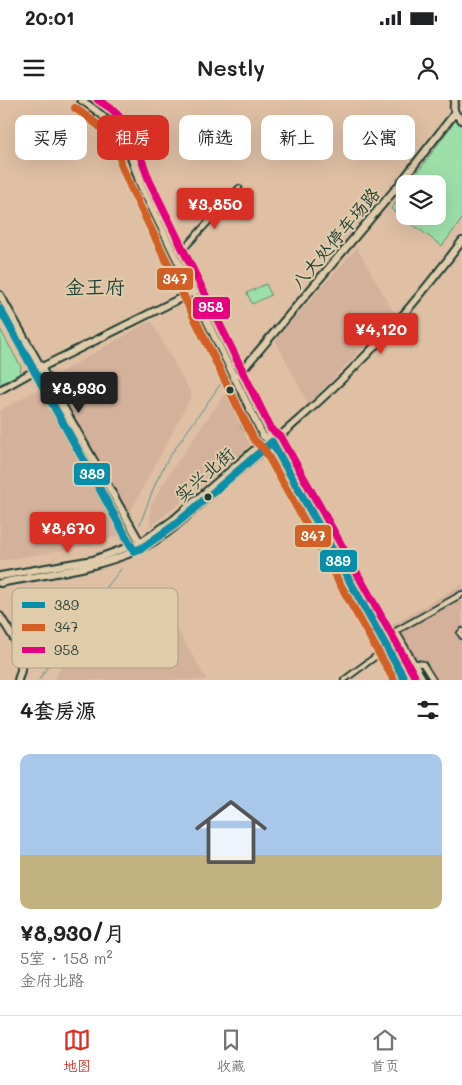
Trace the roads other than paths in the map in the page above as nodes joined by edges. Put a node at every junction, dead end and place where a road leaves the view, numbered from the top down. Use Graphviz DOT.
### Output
graph roads {
  1 [pos="81,100"];
  2 [pos="455,100"];
  3 [pos="455,113"];
  4 [pos="462,120"];
  5 [pos="239,188"];
  6 [pos="462,241"];
  7 [pos="178,255"];
  8 [pos="195,291"];
  9 [pos="0,295"];
  10 [pos="0,309"];
  11 [pos="41,368"];
  12 [pos="34,371"];
  13 [pos="237,376"];
  14 [pos="0,390"];
  15 [pos="272,442"];
  16 [pos="141,545"];
  17 [pos="133,549"];
  18 [pos="0,576"];
  19 [pos="0,583"];
  20 [pos="462,594"];
  21 [pos="0,616"];
  22 [pos="462,631"];
  23 [pos="12,636"];
  24 [pos="462,636"];
  25 [pos="386,648"];
  26 [pos="415,663"];
  27 [pos="418,670"];
  28 [pos="404,679"];
  29 [pos="344,680"];
  30 [pos="424,680"];
  31 [pos="433,680"];
  1 -- 7 [label="street"];
  2 -- 3 [label="street"];
  3 -- 4 [label="street"];
  3 -- 13 [label="street, 八大处停车场路"];
  5 -- 7 [label="street"];
  6 -- 15 [label="street, 实兴北街"];
  7 -- 8 [label="street"];
  8 -- 11 [label="street"];
  8 -- 13 [label="street"];
  9 -- 11 [label="street"];
  10 -- 12 [label="street"];
  11 -- 12 [label="street"];
  11 -- 16 [label="street"];
  12 -- 14 [label="street"];
  12 -- 17 [label="street"];
  13 -- 15 [label="street"];
  15 -- 16 [label="street, 实兴北街"];
  15 -- 25 [label="street"];
  16 -- 17 [label="street, 实兴北街"];
  17 -- 18 [label="street, 实兴北街"];
  17 -- 19 [label="street, 实兴北街"];
  20 -- 26 [label="street"];
  21 -- 23 [label="street"];
  22 -- 24 [label="street"];
  25 -- 28 [label="street"];
  25 -- 29 [label="street"];
  26 -- 27 [label="street"];
  26 -- 31 [label="street"];
  27 -- 28 [label="street"];
  27 -- 30 [label="street"];
}
